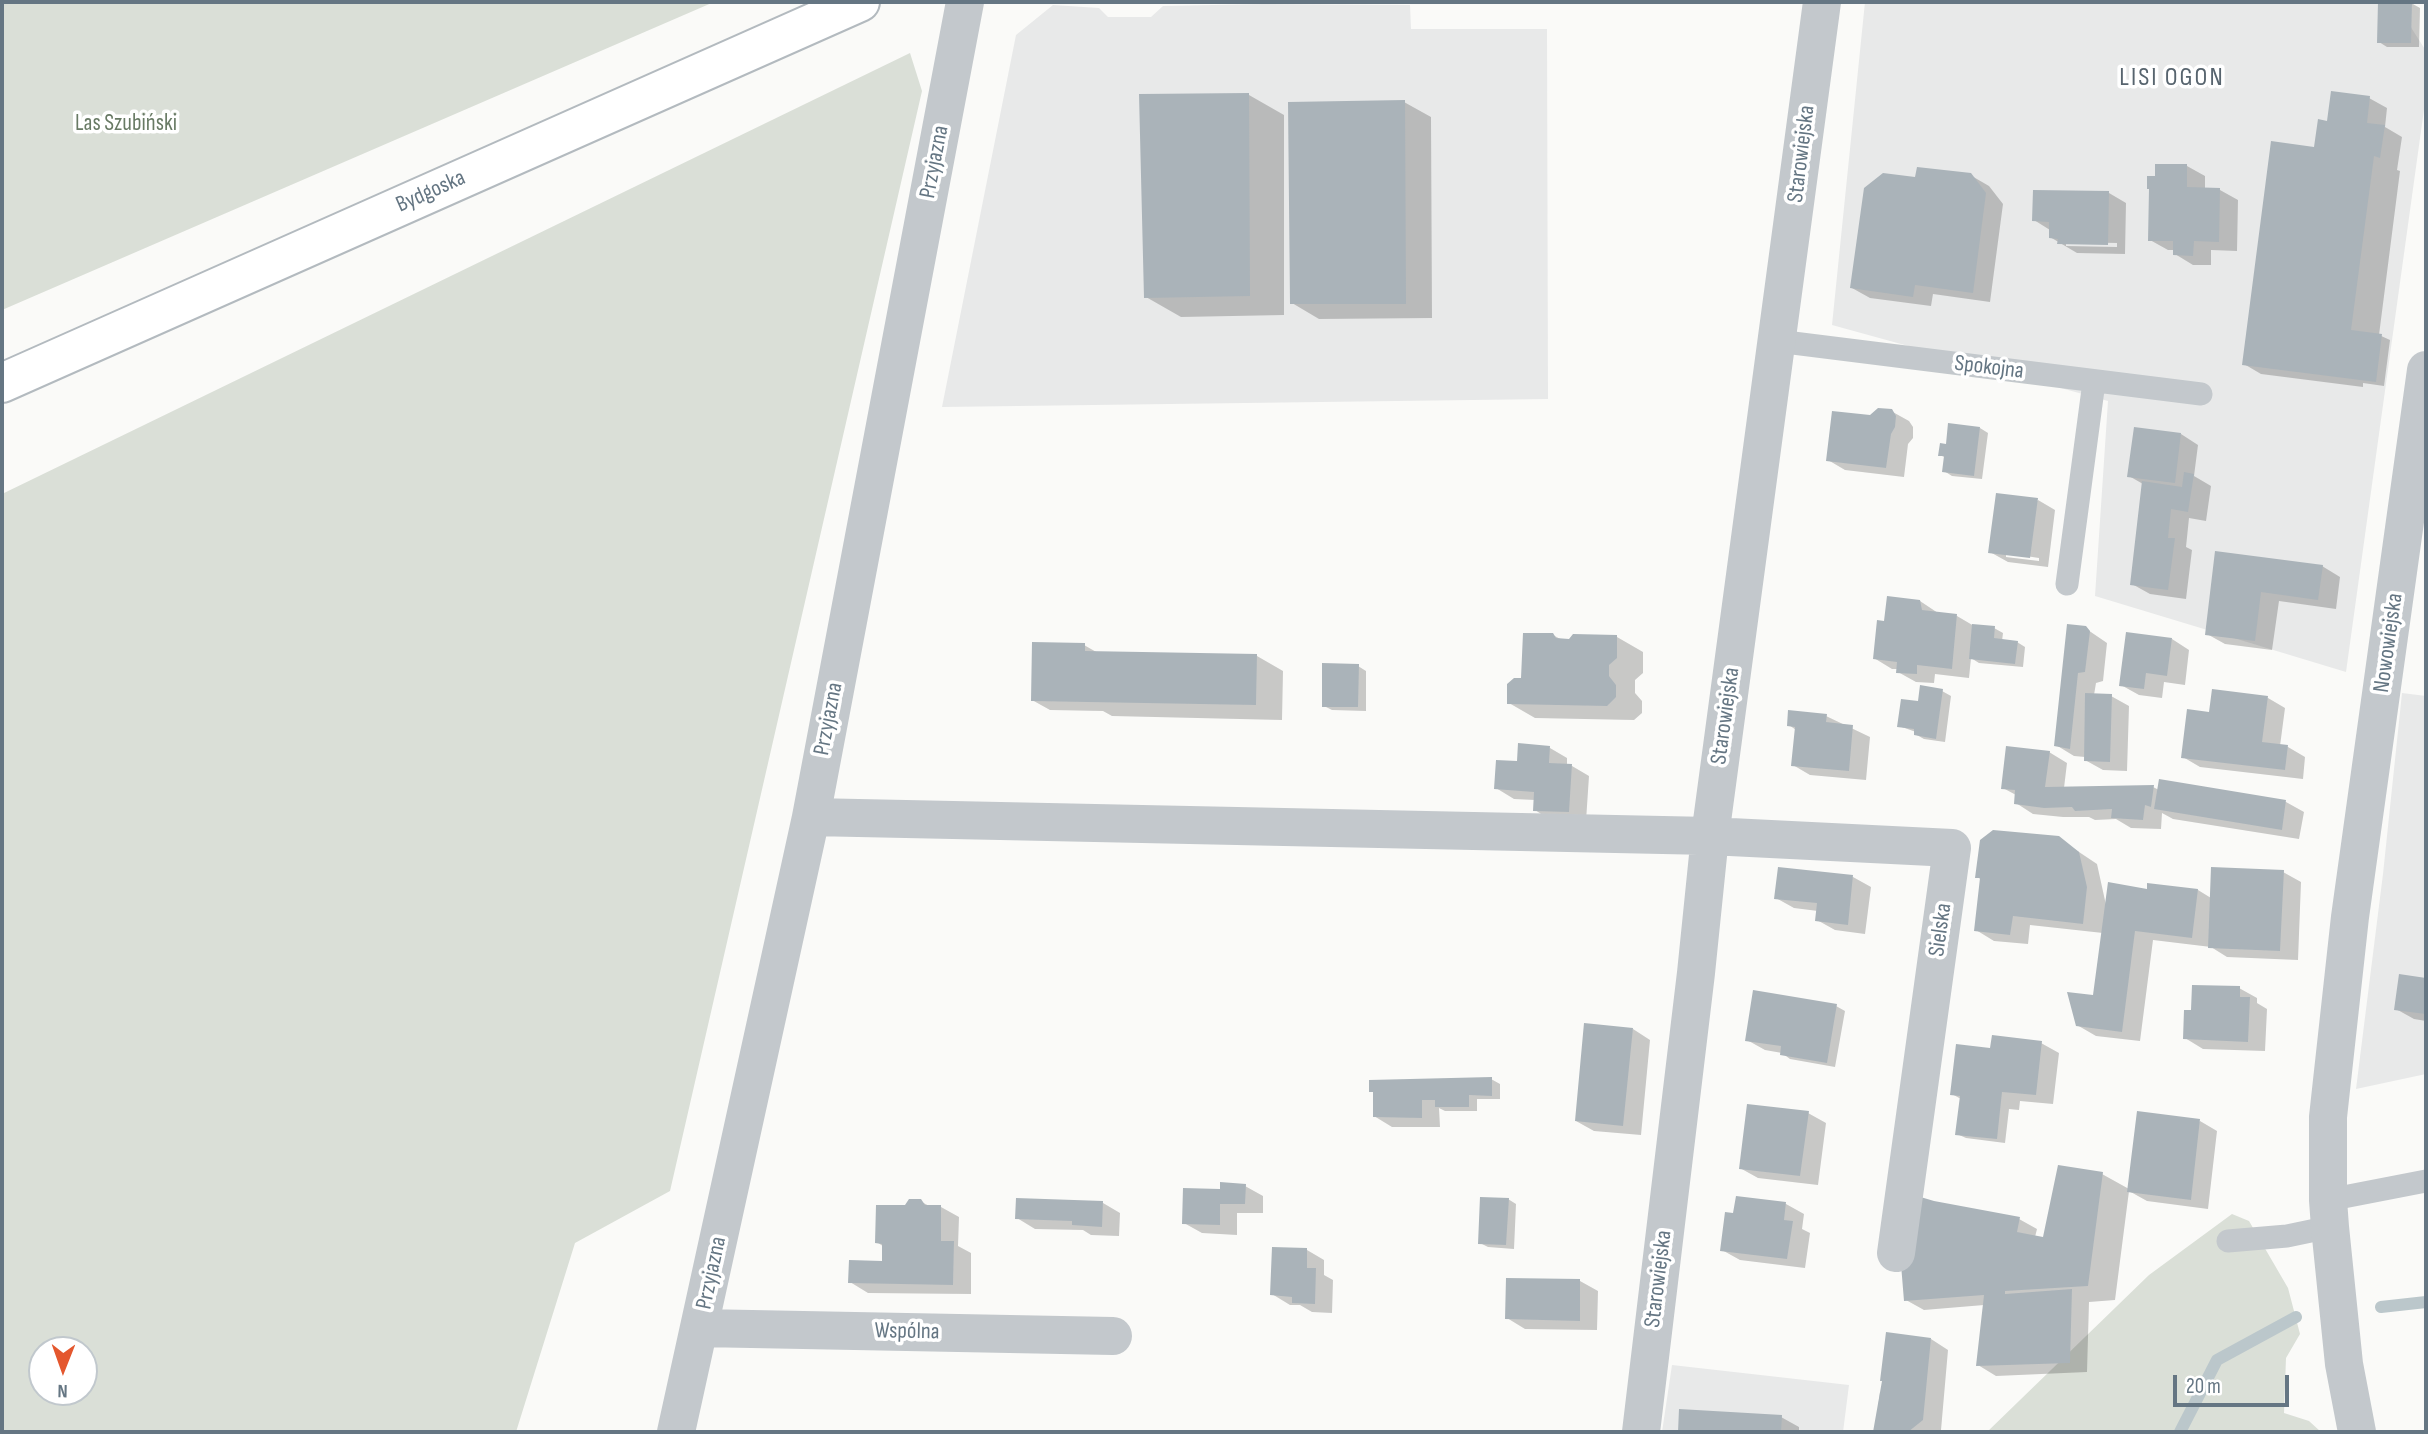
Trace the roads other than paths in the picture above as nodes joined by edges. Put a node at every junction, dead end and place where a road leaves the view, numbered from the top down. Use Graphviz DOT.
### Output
graph roads {
  1 [pos="860,2"];
  2 [pos="965,2"];
  3 [pos="1822,2"];
  4 [pos="1777,341"];
  5 [pos="2426,370"];
  6 [pos="2094,382"];
  7 [pos="2,383"];
  8 [pos="2201,394"];
  9 [pos="2067,584"];
  10 [pos="2412,584"];
  11 [pos="811,817"];
  12 [pos="1710,836"];
  13 [pos="2426,1181"];
  14 [pos="2329,1213"];
  15 [pos="2228,1241"];
  16 [pos="1896,1253"];
  17 [pos="700,1328"];
  18 [pos="1113,1336"];
  19 [pos="676,1432"];
  20 [pos="1641,1432"];
  21 [pos="2357,1432"];
  1 -- 7 [label="main road, Bydgoska"];
  2 -- 11 [label="street, Przyjazna"];
  3 -- 4 [label="street, Starowiejska"];
  4 -- 6 [label="lane, Spokojna"];
  4 -- 12 [label="street, Starowiejska"];
  5 -- 10 [label="street, Nowowiejska"];
  6 -- 8 [label="lane, Spokojna"];
  6 -- 9 [label="lane"];
  10 -- 14 [label="street, Nowowiejska"];
  11 -- 12 [label="street"];
  11 -- 17 [label="street, Przyjazna"];
  12 -- 16 [label="street, Sielska"];
  12 -- 20 [label="street, Starowiejska"];
  13 -- 14 [label="lane"];
  14 -- 15 [label="lane"];
  14 -- 21 [label="street, Nowowiejska"];
  17 -- 18 [label="street, Wspólna"];
  17 -- 19 [label="street, Przyjazna"];
}
